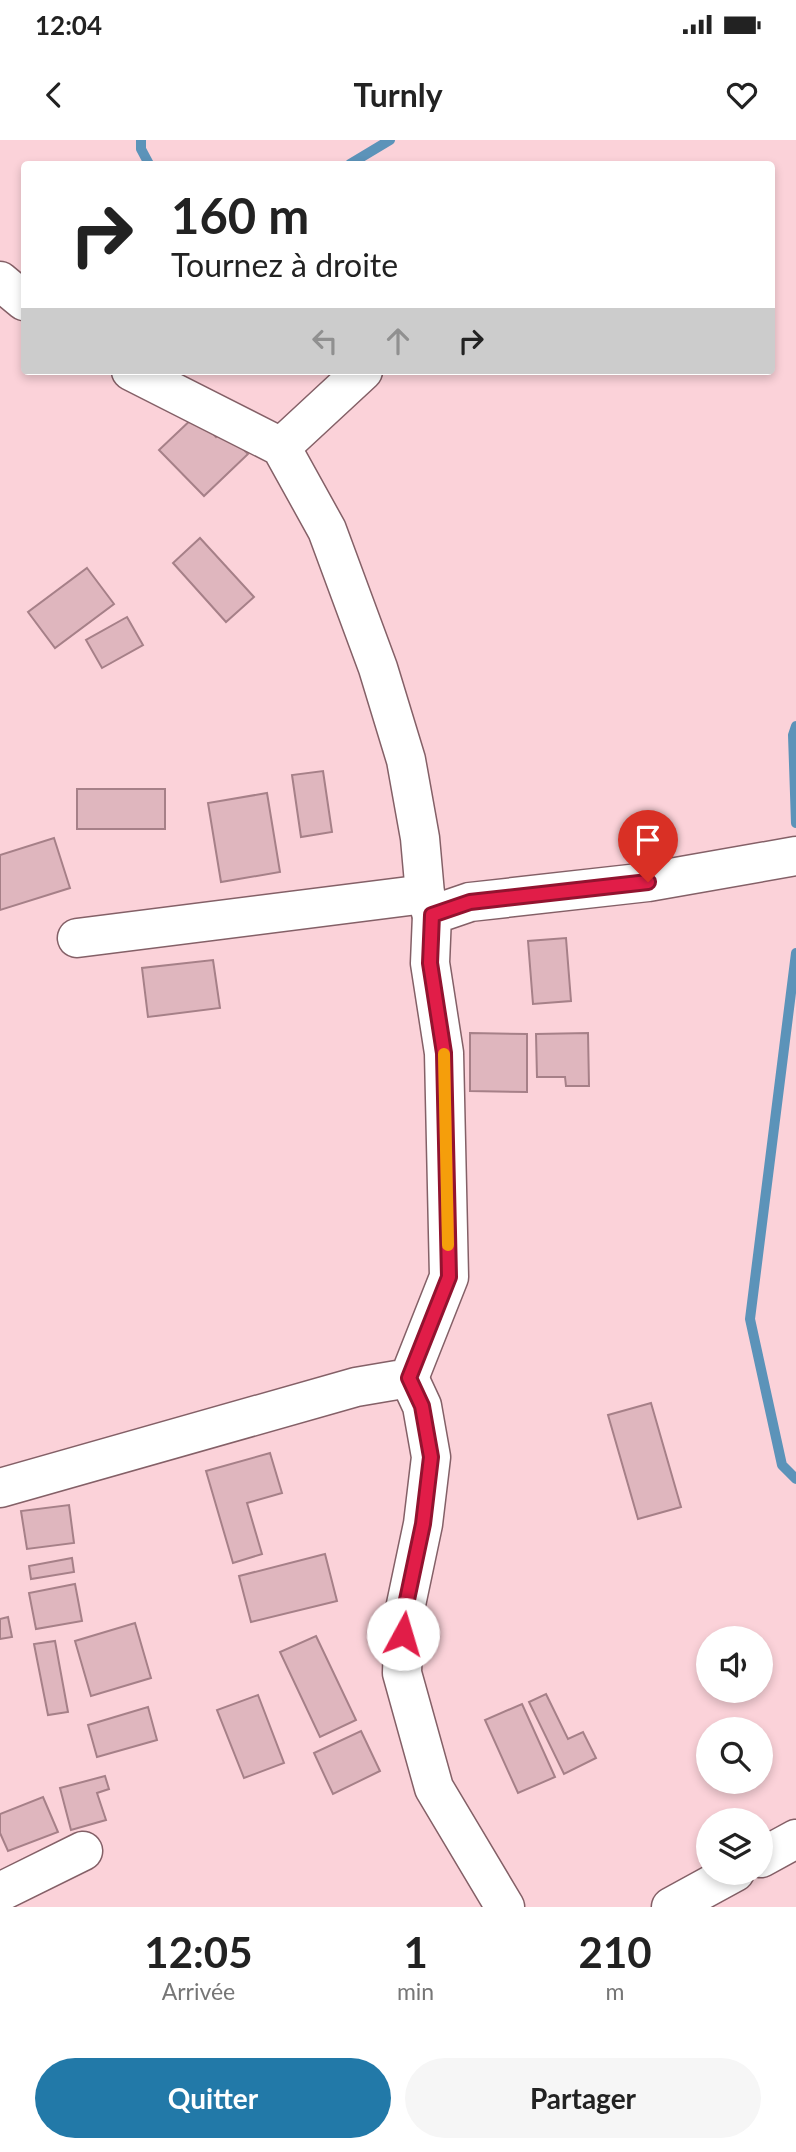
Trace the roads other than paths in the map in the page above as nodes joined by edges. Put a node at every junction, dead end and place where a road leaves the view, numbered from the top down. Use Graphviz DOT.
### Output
graph roads {
  1 [pos="0,281"];
  2 [pos="21,298"];
  3 [pos="139,375"];
  4 [pos="359,375"];
  5 [pos="281,447"];
  6 [pos="796,856"];
  7 [pos="429,905"];
  8 [pos="77,938"];
  9 [pos="409,1378"];
  10 [pos="0,1488"];
  11 [pos="796,1839"];
  12 [pos="83,1851"];
  13 [pos="773,1851"];
  14 [pos="711,1885"];
  15 [pos="0,1892"];
  16 [pos="505,1907"];
  17 [pos="671,1907"];
  1 -- 2 [label="street"];
  3 -- 5 [label="street"];
  4 -- 5 [label="street"];
  5 -- 7 [label="street"];
  6 -- 7 [label="street"];
  7 -- 8 [label="street"];
  7 -- 9 [label="street"];
  9 -- 10 [label="street"];
  9 -- 16 [label="street"];
  11 -- 13 [label="street"];
  12 -- 15 [label="street"];
  14 -- 17 [label="street"];
}
